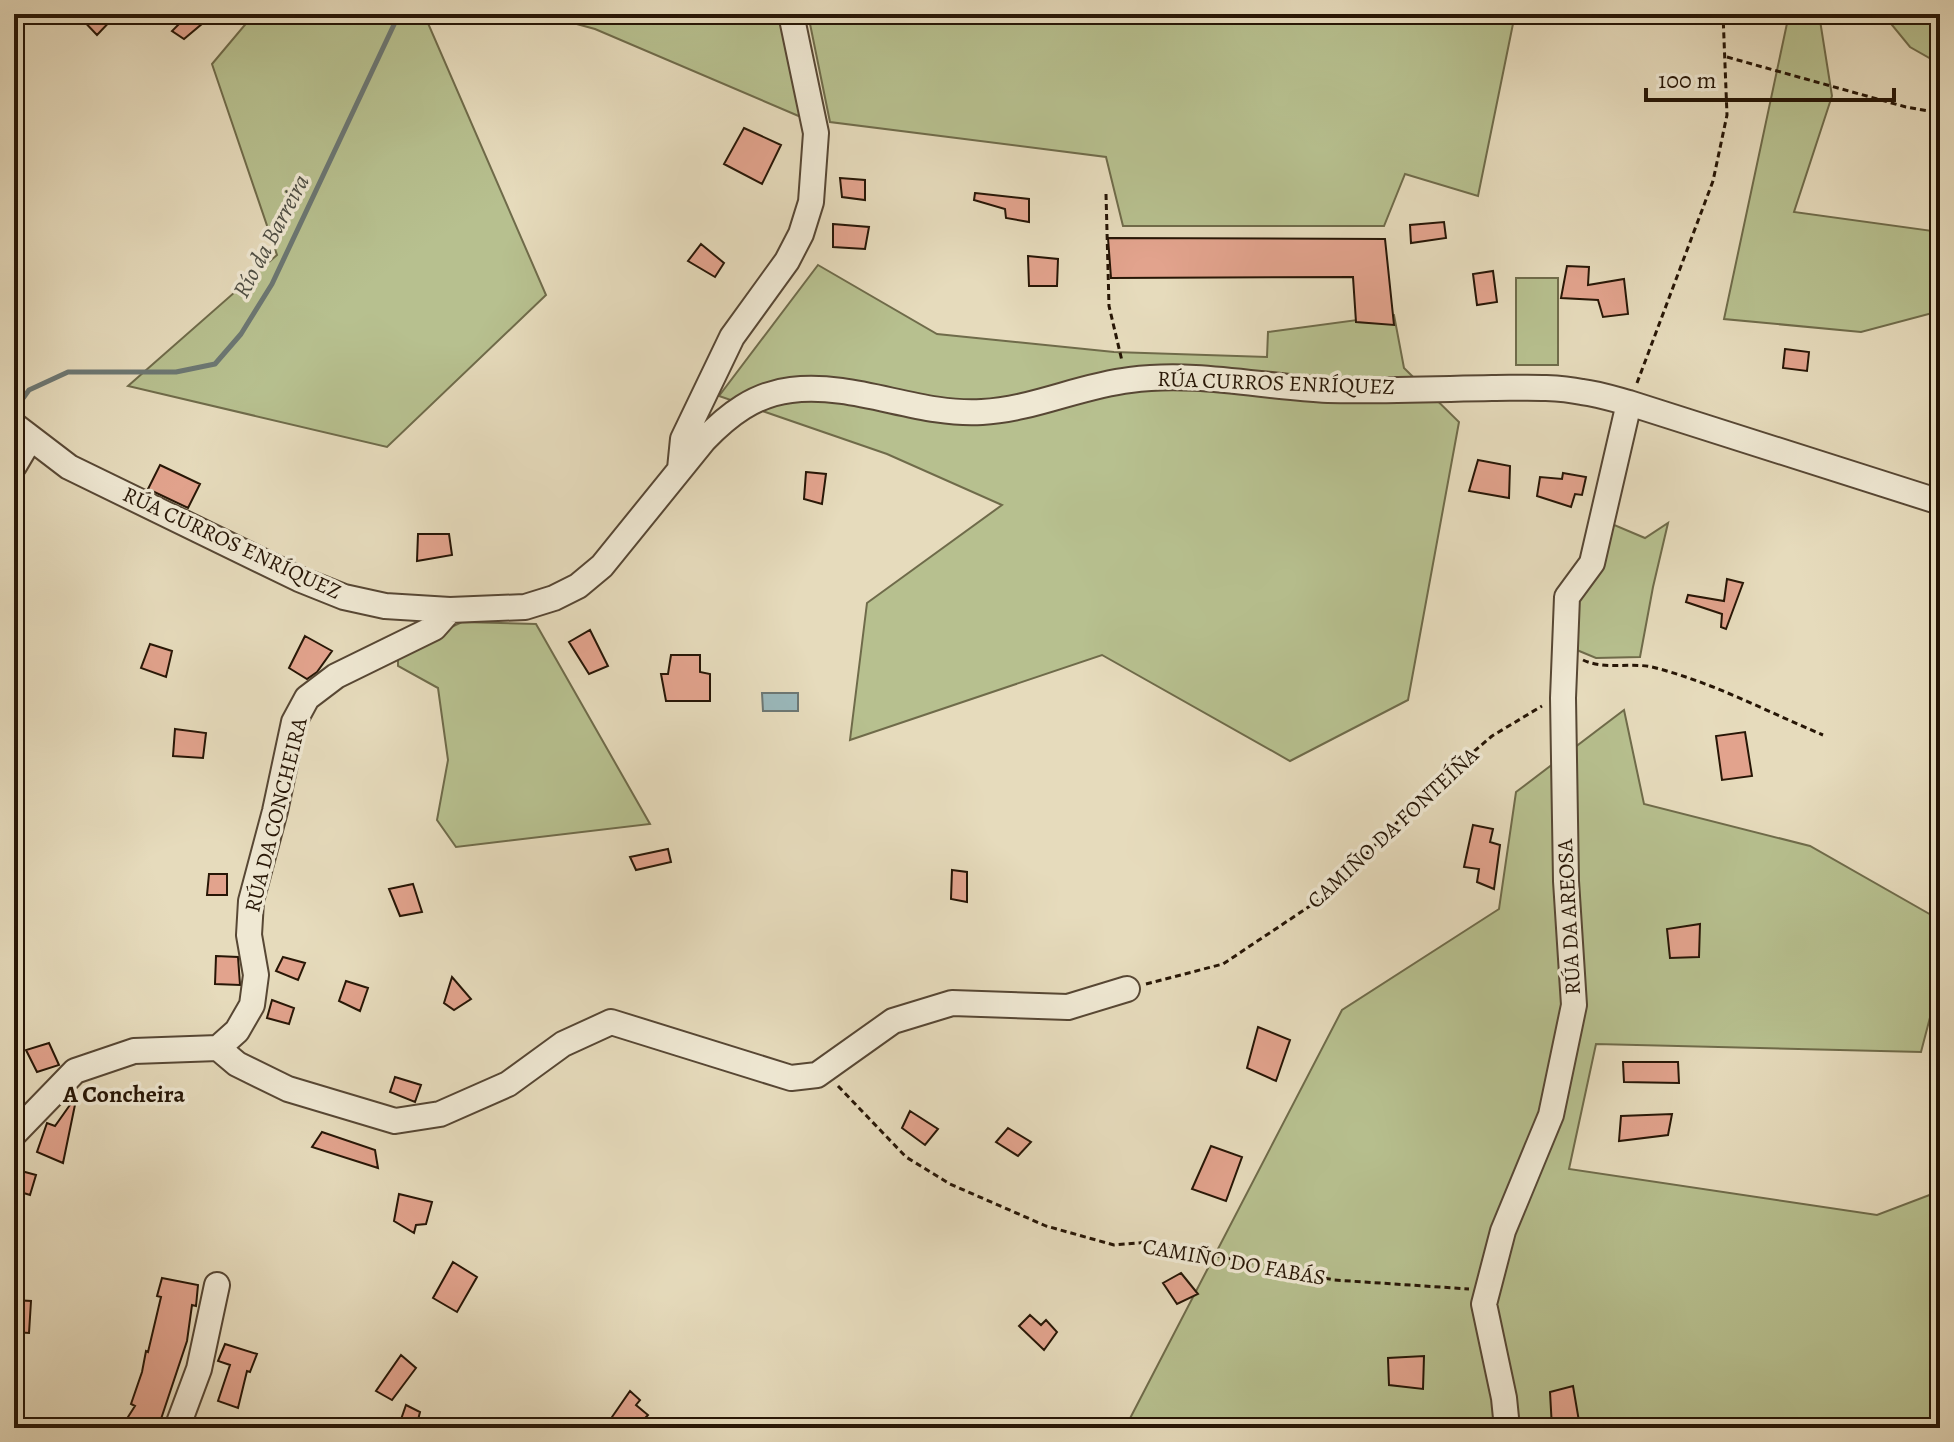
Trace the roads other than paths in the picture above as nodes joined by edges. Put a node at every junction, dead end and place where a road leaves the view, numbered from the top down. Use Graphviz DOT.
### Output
graph roads {
  1 [pos="791,14"];
  2 [pos="1629,403"];
  3 [pos="22,432"];
  4 [pos="14,466"];
  5 [pos="680,469"];
  6 [pos="1940,502"];
  7 [pos="450,610"];
  8 [pos="1127,989"];
  9 [pos="218,1048"];
  10 [pos="14,1134"];
  11 [pos="217,1285"];
  12 [pos="177,1428"];
  13 [pos="1507,1428"];
  1 -- 5 [label="street"];
  2 -- 5 [label="street, RÚA CURROS ENRÍQUEZ"];
  2 -- 6 [label="street, RÚA CURROS ENRÍQUEZ"];
  2 -- 13 [label="street, RÚA DA AREOSA"];
  3 -- 4 [label="street"];
  3 -- 7 [label="street, RÚA CURROS ENRÍQUEZ"];
  5 -- 7 [label="street, RÚA CURROS ENRÍQUEZ"];
  7 -- 9 [label="street, RÚA DA CONCHEIRA"];
  8 -- 9 [label="street"];
  9 -- 10 [label="street"];
  11 -- 12 [label="street"];
}
